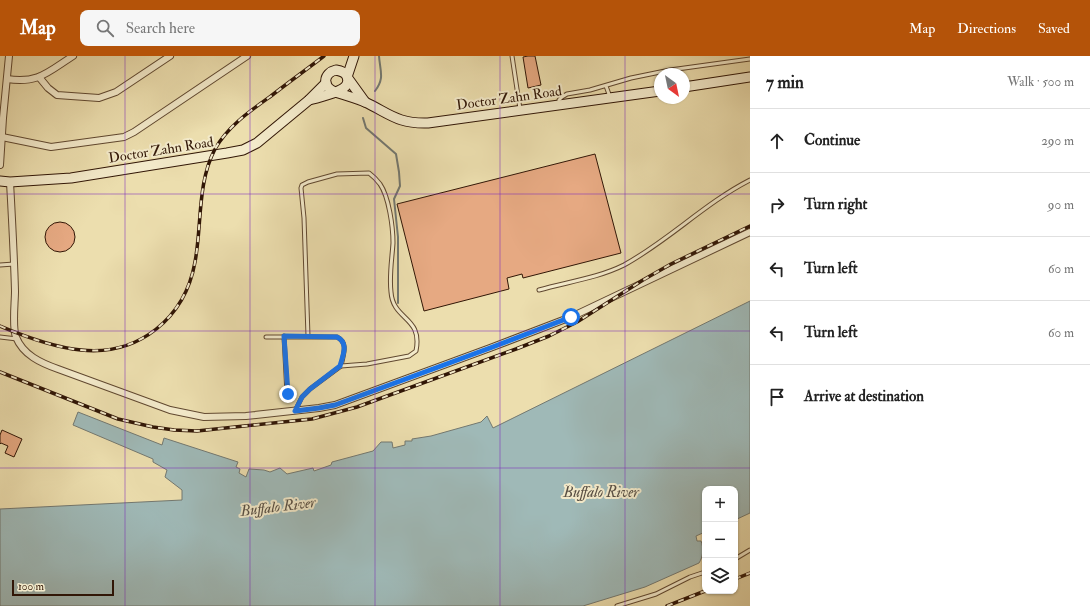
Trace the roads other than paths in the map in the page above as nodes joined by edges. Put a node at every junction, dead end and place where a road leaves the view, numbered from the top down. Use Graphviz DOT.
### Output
graph roads {
  1 [pos="9,56"];
  2 [pos="73,56"];
  3 [pos="170,56"];
  4 [pos="247,56"];
  5 [pos="354,56"];
  6 [pos="512,56"];
  7 [pos="750,59"];
  8 [pos="336,70"];
  9 [pos="39,77"];
  10 [pos="347,77"];
  11 [pos="750,77"];
  12 [pos="7,79"];
  13 [pos="326,83"];
  14 [pos="606,86"];
  15 [pos="690,86"];
  16 [pos="335,92"];
  17 [pos="654,92"];
  18 [pos="2,97"];
  19 [pos="610,99"];
  20 [pos="309,100"];
  21 [pos="365,102"];
  22 [pos="559,106"];
  23 [pos="521,111"];
  24 [pos="1,118"];
  25 [pos="2,137"];
  26 [pos="0,165"];
  27 [pos="750,180"];
  28 [pos="0,181"];
  29 [pos="10,182"];
  30 [pos="750,232"];
  31 [pos="14,264"];
  32 [pos="0,265"];
  33 [pos="539,290"];
  34 [pos="284,336"];
  35 [pos="308,336"];
  36 [pos="0,337"];
  37 [pos="266,337"];
  38 [pos="16,339"];
  39 [pos="340,366"];
  40 [pos="288,394"];
  41 [pos="295,411"];
  42 [pos="750,550"];
  43 [pos="737,558"];
  44 [pos="702,573"];
  45 [pos="617,606"];
  1 -- 12 [label="street"];
  2 -- 9 [label="street"];
  3 -- 9 [label="street"];
  4 -- 25 [label="street"];
  5 -- 8 [label="street"];
  5 -- 10 [label="street"];
  6 -- 23 [label="lane"];
  7 -- 14 [label="lane"];
  8 -- 10 [label="street, Doctor Zahn Road"];
  8 -- 13 [label="street, Doctor Zahn Road"];
  9 -- 12 [label="street"];
  10 -- 16 [label="street, Doctor Zahn Road"];
  10 -- 21 [label="street, Doctor Zahn Road"];
  11 -- 15 [label="street"];
  12 -- 18 [label="street"];
  13 -- 16 [label="street, Doctor Zahn Road"];
  13 -- 20 [label="street, Doctor Zahn Road"];
  14 -- 19 [label="lane"];
  14 -- 22 [label="lane"];
  16 -- 20 [label="street, Doctor Zahn Road"];
  16 -- 21 [label="street, Doctor Zahn Road"];
  17 -- 19 [label="street, Doctor Zahn Road"];
  18 -- 24 [label="street"];
  19 -- 22 [label="street, Doctor Zahn Road"];
  20 -- 29 [label="street, Doctor Zahn Road"];
  21 -- 23 [label="street, Doctor Zahn Road"];
  22 -- 23 [label="street, Doctor Zahn Road"];
  24 -- 25 [label="street"];
  25 -- 26 [label="street"];
  27 -- 33 [label="lane"];
  28 -- 29 [label="street, Doctor Zahn Road"];
  29 -- 31 [label="street"];
  30 -- 41 [label="street"];
  31 -- 32 [label="lane"];
  31 -- 38 [label="street"];
  34 -- 35 [label="lane"];
  34 -- 37 [label="lane"];
  34 -- 40 [label="lane"];
  35 -- 39 [label="lane"];
  35 -- 39 [label="lane"];
  36 -- 38 [label="lane"];
  38 -- 41 [label="street"];
  39 -- 41 [label="lane"];
  42 -- 43 [label="lane"];
  44 -- 45 [label="lane"];
}
